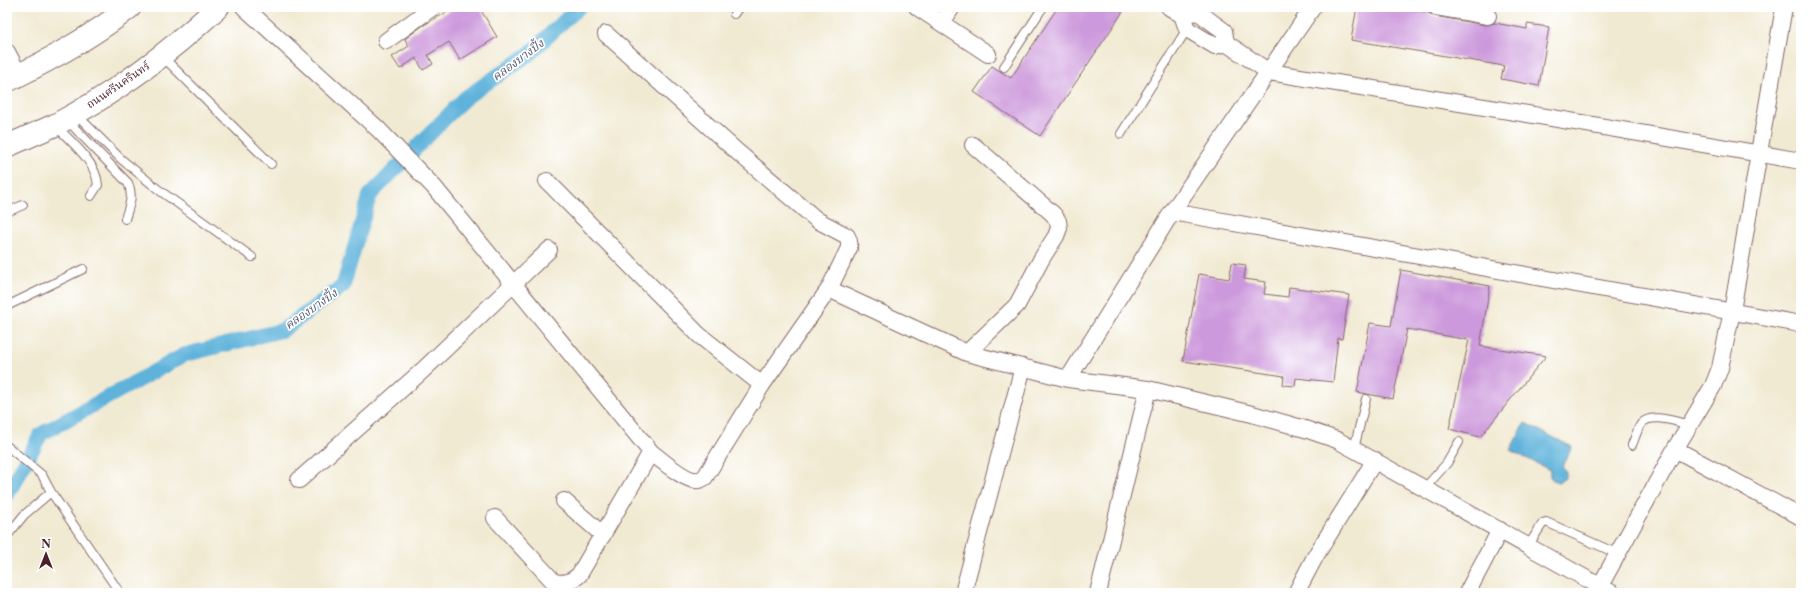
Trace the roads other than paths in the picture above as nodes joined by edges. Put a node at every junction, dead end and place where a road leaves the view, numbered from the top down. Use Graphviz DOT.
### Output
graph roads {
  1 [pos="130,7"];
  2 [pos="218,7"];
  3 [pos="244,7"];
  4 [pos="433,7"];
  5 [pos="739,7"];
  6 [pos="917,7"];
  7 [pos="952,7"];
  8 [pos="1043,7"];
  9 [pos="1313,7"];
  10 [pos="1436,7"];
  11 [pos="1784,7"];
  12 [pos="734,14"];
  13 [pos="1488,16"];
  14 [pos="1179,17"];
  15 [pos="942,24"];
  16 [pos="606,34"];
  17 [pos="386,41"];
  18 [pos="7,52"];
  19 [pos="988,54"];
  20 [pos="162,55"];
  21 [pos="1004,67"];
  22 [pos="1269,72"];
  23 [pos="13,78"];
  24 [pos="65,119"];
  25 [pos="1121,134"];
  26 [pos="973,145"];
  27 [pos="7,146"];
  28 [pos="1760,154"];
  29 [pos="1801,161"];
  30 [pos="271,164"];
  31 [pos="547,181"];
  32 [pos="91,196"];
  33 [pos="23,205"];
  34 [pos="7,212"];
  35 [pos="1172,212"];
  36 [pos="125,219"];
  37 [pos="549,250"];
  38 [pos="252,258"];
  39 [pos="83,269"];
  40 [pos="513,284"];
  41 [pos="829,289"];
  42 [pos="7,306"];
  43 [pos="1732,311"];
  44 [pos="1801,324"];
  45 [pos="967,353"];
  46 [pos="1023,367"];
  47 [pos="1068,379"];
  48 [pos="762,386"];
  49 [pos="1148,389"];
  50 [pos="1366,399"];
  51 [pos="1690,425"];
  52 [pos="1459,442"];
  53 [pos="1632,445"];
  54 [pos="7,446"];
  55 [pos="1354,449"];
  56 [pos="1676,449"];
  57 [pos="651,452"];
  58 [pos="1375,460"];
  59 [pos="299,480"];
  60 [pos="1424,489"];
  61 [pos="51,492"];
  62 [pos="564,501"];
  63 [pos="1801,517"];
  64 [pos="495,518"];
  65 [pos="1500,530"];
  66 [pos="603,535"];
  67 [pos="7,536"];
  68 [pos="1528,546"];
  69 [pos="1618,554"];
  70 [pos="1606,590"];
  71 [pos="120,593"];
  72 [pos="963,593"];
  73 [pos="1098,593"];
  74 [pos="1296,593"];
  75 [pos="1467,593"];
  1 -- 23 [label="main road"];
  2 -- 20 [label="main road, ถนนศรีนครินทร์"];
  3 -- 40 [label="street"];
  4 -- 17 [label="street"];
  5 -- 12 [label="lane"];
  6 -- 15 [label="street"];
  7 -- 15 [label="street"];
  8 -- 21 [label="lane"];
  9 -- 22 [label="street"];
  10 -- 13 [label="street"];
  11 -- 28 [label="street"];
  14 -- 22 [label="street"];
  14 -- 25 [label="lane"];
  15 -- 19 [label="street"];
  16 -- 41 [label="street"];
  18 -- 23 [label="street"];
  20 -- 24 [label="main road, ถนนศรีนครินทร์"];
  20 -- 30 [label="lane"];
  22 -- 28 [label="street"];
  22 -- 35 [label="street"];
  24 -- 27 [label="main road, ถนนศรีนครินทร์"];
  24 -- 32 [label="lane"];
  24 -- 36 [label="lane"];
  24 -- 38 [label="lane"];
  26 -- 45 [label="street"];
  28 -- 29 [label="street"];
  28 -- 43 [label="street"];
  31 -- 48 [label="street"];
  33 -- 34 [label="lane"];
  35 -- 43 [label="street"];
  35 -- 47 [label="street"];
  37 -- 40 [label="street"];
  39 -- 42 [label="lane"];
  40 -- 57 [label="street"];
  40 -- 59 [label="street"];
  41 -- 45 [label="street"];
  41 -- 48 [label="street"];
  43 -- 44 [label="street"];
  43 -- 51 [label="street"];
  45 -- 46 [label="street"];
  46 -- 47 [label="street"];
  46 -- 72 [label="street"];
  47 -- 49 [label="street"];
  48 -- 57 [label="street"];
  49 -- 55 [label="street"];
  49 -- 73 [label="street"];
  50 -- 55 [label="lane"];
  51 -- 53 [label="lane"];
  51 -- 56 [label="street"];
  52 -- 60 [label="lane"];
  54 -- 61 [label="lane"];
  55 -- 58 [label="street"];
  56 -- 63 [label="street"];
  56 -- 69 [label="street"];
  57 -- 66 [label="street"];
  58 -- 60 [label="street"];
  58 -- 74 [label="street"];
  60 -- 65 [label="street"];
  61 -- 67 [label="lane"];
  61 -- 71 [label="lane"];
  62 -- 66 [label="street"];
  64 -- 66 [label="street"];
  65 -- 68 [label="street"];
  65 -- 75 [label="street"];
  68 -- 69 [label="lane"];
  68 -- 70 [label="street"];
  69 -- 70 [label="street"];
}
